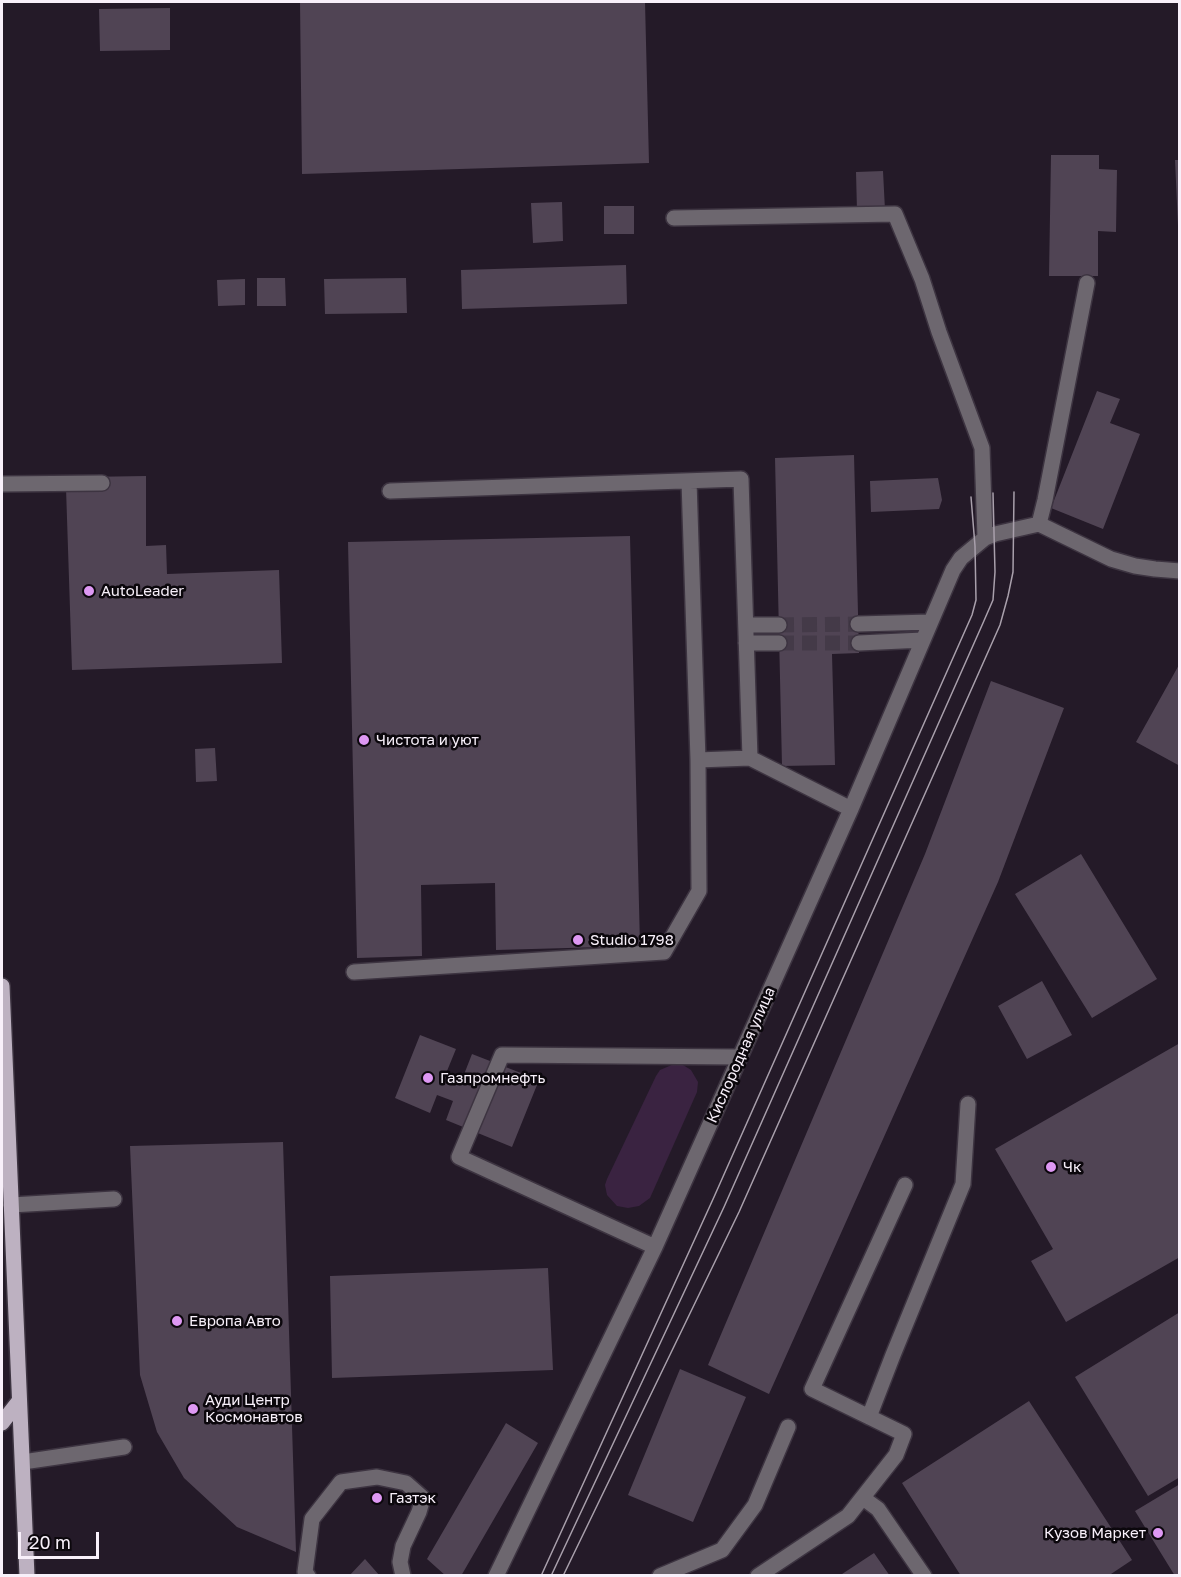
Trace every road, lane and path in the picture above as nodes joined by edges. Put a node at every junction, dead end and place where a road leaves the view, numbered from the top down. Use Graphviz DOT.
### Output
graph roads {
  1 [pos="674,218"];
  2 [pos="1087,283"];
  3 [pos="689,482"];
  4 [pos="102,483"];
  5 [pos="2,484"];
  6 [pos="390,491"];
  7 [pos="1039,524"];
  8 [pos="985,538"];
  9 [pos="1179,571"];
  10 [pos="930,622"];
  11 [pos="858,624"];
  12 [pos="746,625"];
  13 [pos="779,625"];
  14 [pos="923,640"];
  15 [pos="746,643"];
  16 [pos="779,643"];
  17 [pos="859,643"];
  18 [pos="750,758"];
  19 [pos="698,760"];
  20 [pos="851,809"];
  21 [pos="354,972"];
  22 [pos="2,986"];
  23 [pos="740,1057"];
  24 [pos="968,1104"];
  25 [pos="905,1185"];
  26 [pos="114,1199"];
  27 [pos="11,1205"];
  28 [pos="655,1247"];
  29 [pos="19,1401"];
  30 [pos="869,1418"];
  31 [pos="2,1423"];
  32 [pos="788,1427"];
  33 [pos="124,1447"];
  34 [pos="23,1462"];
  35 [pos="862,1498"];
  36 [pos="27,1575"];
  37 [pos="308,1575"];
  38 [pos="403,1575"];
  39 [pos="496,1575"];
  40 [pos="660,1575"];
  41 [pos="758,1575"];
  42 [pos="924,1575"];
  1 -- 8 [label="street"];
  2 -- 7 [label="street"];
  3 -- 6 [label="street"];
  3 -- 12 [label="street"];
  3 -- 19 [label="street"];
  4 -- 5 [label="street"];
  7 -- 8 [label="street"];
  7 -- 9 [label="street"];
  8 -- 10 [label="street, Кислородная улица"];
  10 -- 11 [label="street"];
  10 -- 14 [label="street, Кислородная улица"];
  12 -- 13 [label="street"];
  12 -- 15 [label="street"];
  14 -- 17 [label="street"];
  14 -- 20 [label="street, Кислородная улица"];
  15 -- 16 [label="street"];
  15 -- 18 [label="street"];
  18 -- 19 [label="street"];
  18 -- 20 [label="street"];
  19 -- 21 [label="street"];
  20 -- 23 [label="street, Кислородная улица"];
  22 -- 27 [label="main road"];
  23 -- 28 [label="street, Кислородная улица"];
  23 -- 28 [label="street"];
  24 -- 30 [label="street"];
  25 -- 30 [label="street"];
  26 -- 27 [label="street"];
  27 -- 29 [label="main road"];
  28 -- 39 [label="street, Кислородная улица"];
  29 -- 31 [label="main road"];
  29 -- 34 [label="main road"];
  30 -- 35 [label="street"];
  32 -- 40 [label="street"];
  33 -- 34 [label="street"];
  34 -- 36 [label="main road"];
  35 -- 41 [label="street"];
  35 -- 42 [label="street"];
  37 -- 38 [label="street"];
}
